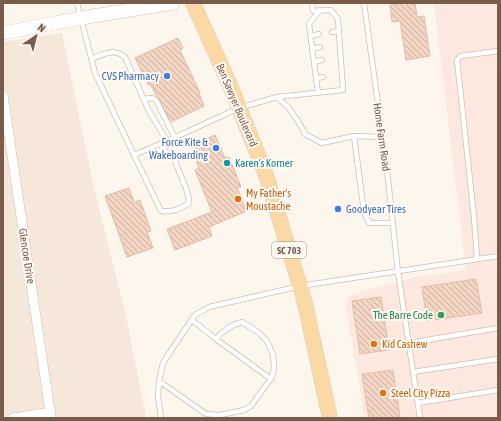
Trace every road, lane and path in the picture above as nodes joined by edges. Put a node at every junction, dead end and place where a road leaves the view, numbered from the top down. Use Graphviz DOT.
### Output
graph roads {
  1 [pos="77,3"];
  2 [pos="173,3"];
  3 [pos="192,3"];
  4 [pos="312,3"];
  5 [pos="364,3"];
  6 [pos="320,10"];
  7 [pos="81,18"];
  8 [pos="339,31"];
  9 [pos="332,32"];
  10 [pos="3,33"];
  11 [pos="319,34"];
  12 [pos="311,36"];
  13 [pos="334,44"];
  14 [pos="340,44"];
  15 [pos="320,47"];
  16 [pos="312,49"];
  17 [pos="498,51"];
  18 [pos="91,59"];
  19 [pos="322,60"];
  20 [pos="314,62"];
  21 [pos="324,77"];
  22 [pos="316,78"];
  23 [pos="318,93"];
  24 [pos="3,95"];
  25 [pos="277,97"];
  26 [pos="143,99"];
  27 [pos="239,108"];
  28 [pos="354,136"];
  29 [pos="382,137"];
  30 [pos="175,138"];
  31 [pos="167,141"];
  32 [pos="134,154"];
  33 [pos="393,223"];
  34 [pos="498,256"];
  35 [pos="477,260"];
  36 [pos="398,272"];
  37 [pos="300,286"];
  38 [pos="192,320"];
  39 [pos="498,328"];
  40 [pos="216,339"];
  41 [pos="409,343"];
  42 [pos="498,359"];
  43 [pos="413,372"];
  44 [pos="271,379"];
  45 [pos="159,381"];
  46 [pos="498,390"];
  47 [pos="418,403"];
  48 [pos="51,415"];
  49 [pos="13,418"];
  50 [pos="161,418"];
  51 [pos="330,418"];
  52 [pos="420,418"];
  1 -- 7 [label="lane"];
  2 -- 7 [label="street"];
  3 -- 27 [label="main road, Ben Sawyer Boulevard / SC 703"];
  4 -- 6 [label="lane"];
  5 -- 29 [label="lane, Home Farm Road"];
  6 -- 8 [label="lane"];
  6 -- 12 [label="lane"];
  7 -- 10 [label="street"];
  7 -- 18 [label="lane"];
  8 -- 9 [label="lane"];
  8 -- 14 [label="lane"];
  11 -- 12 [label="lane"];
  12 -- 16 [label="lane"];
  13 -- 14 [label="lane"];
  14 -- 23 [label="lane"];
  15 -- 16 [label="lane"];
  16 -- 20 [label="lane"];
  17 -- 35 [label="lane"];
  18 -- 26 [label="lane"];
  18 -- 32 [label="lane"];
  19 -- 20 [label="lane"];
  20 -- 22 [label="lane"];
  21 -- 22 [label="lane"];
  22 -- 23 [label="lane"];
  23 -- 25 [label="lane"];
  24 -- 48 [label="street, Glencoe Drive"];
  25 -- 27 [label="lane"];
  25 -- 28 [label="lane"];
  26 -- 30 [label="lane"];
  26 -- 31 [label="lane"];
  27 -- 30 [label="lane"];
  27 -- 37 [label="main road, Ben Sawyer Boulevard / SC 703"];
  28 -- 29 [label="lane"];
  28 -- 33 [label="lane"];
  29 -- 33 [label="lane, Home Farm Road"];
  30 -- 31 [label="lane"];
  31 -- 32 [label="lane"];
  31 -- 32 [label="lane"];
  33 -- 36 [label="lane, Home Farm Road"];
  34 -- 35 [label="lane"];
  35 -- 36 [label="lane"];
  36 -- 37 [label="lane"];
  36 -- 41 [label="lane, Home Farm Road"];
  37 -- 38 [label="lane"];
  37 -- 51 [label="main road, Ben Sawyer Boulevard / SC 703"];
  38 -- 40 [label="lane"];
  38 -- 45 [label="lane"];
  39 -- 41 [label="lane"];
  40 -- 44 [label="lane"];
  40 -- 44 [label="lane"];
  41 -- 43 [label="lane, Home Farm Road"];
  42 -- 43 [label="lane"];
  43 -- 47 [label="lane, Home Farm Road"];
  44 -- 45 [label="lane"];
  45 -- 50 [label="lane"];
  46 -- 47 [label="lane"];
  47 -- 52 [label="lane, Home Farm Road"];
  48 -- 49 [label="street"];
}
